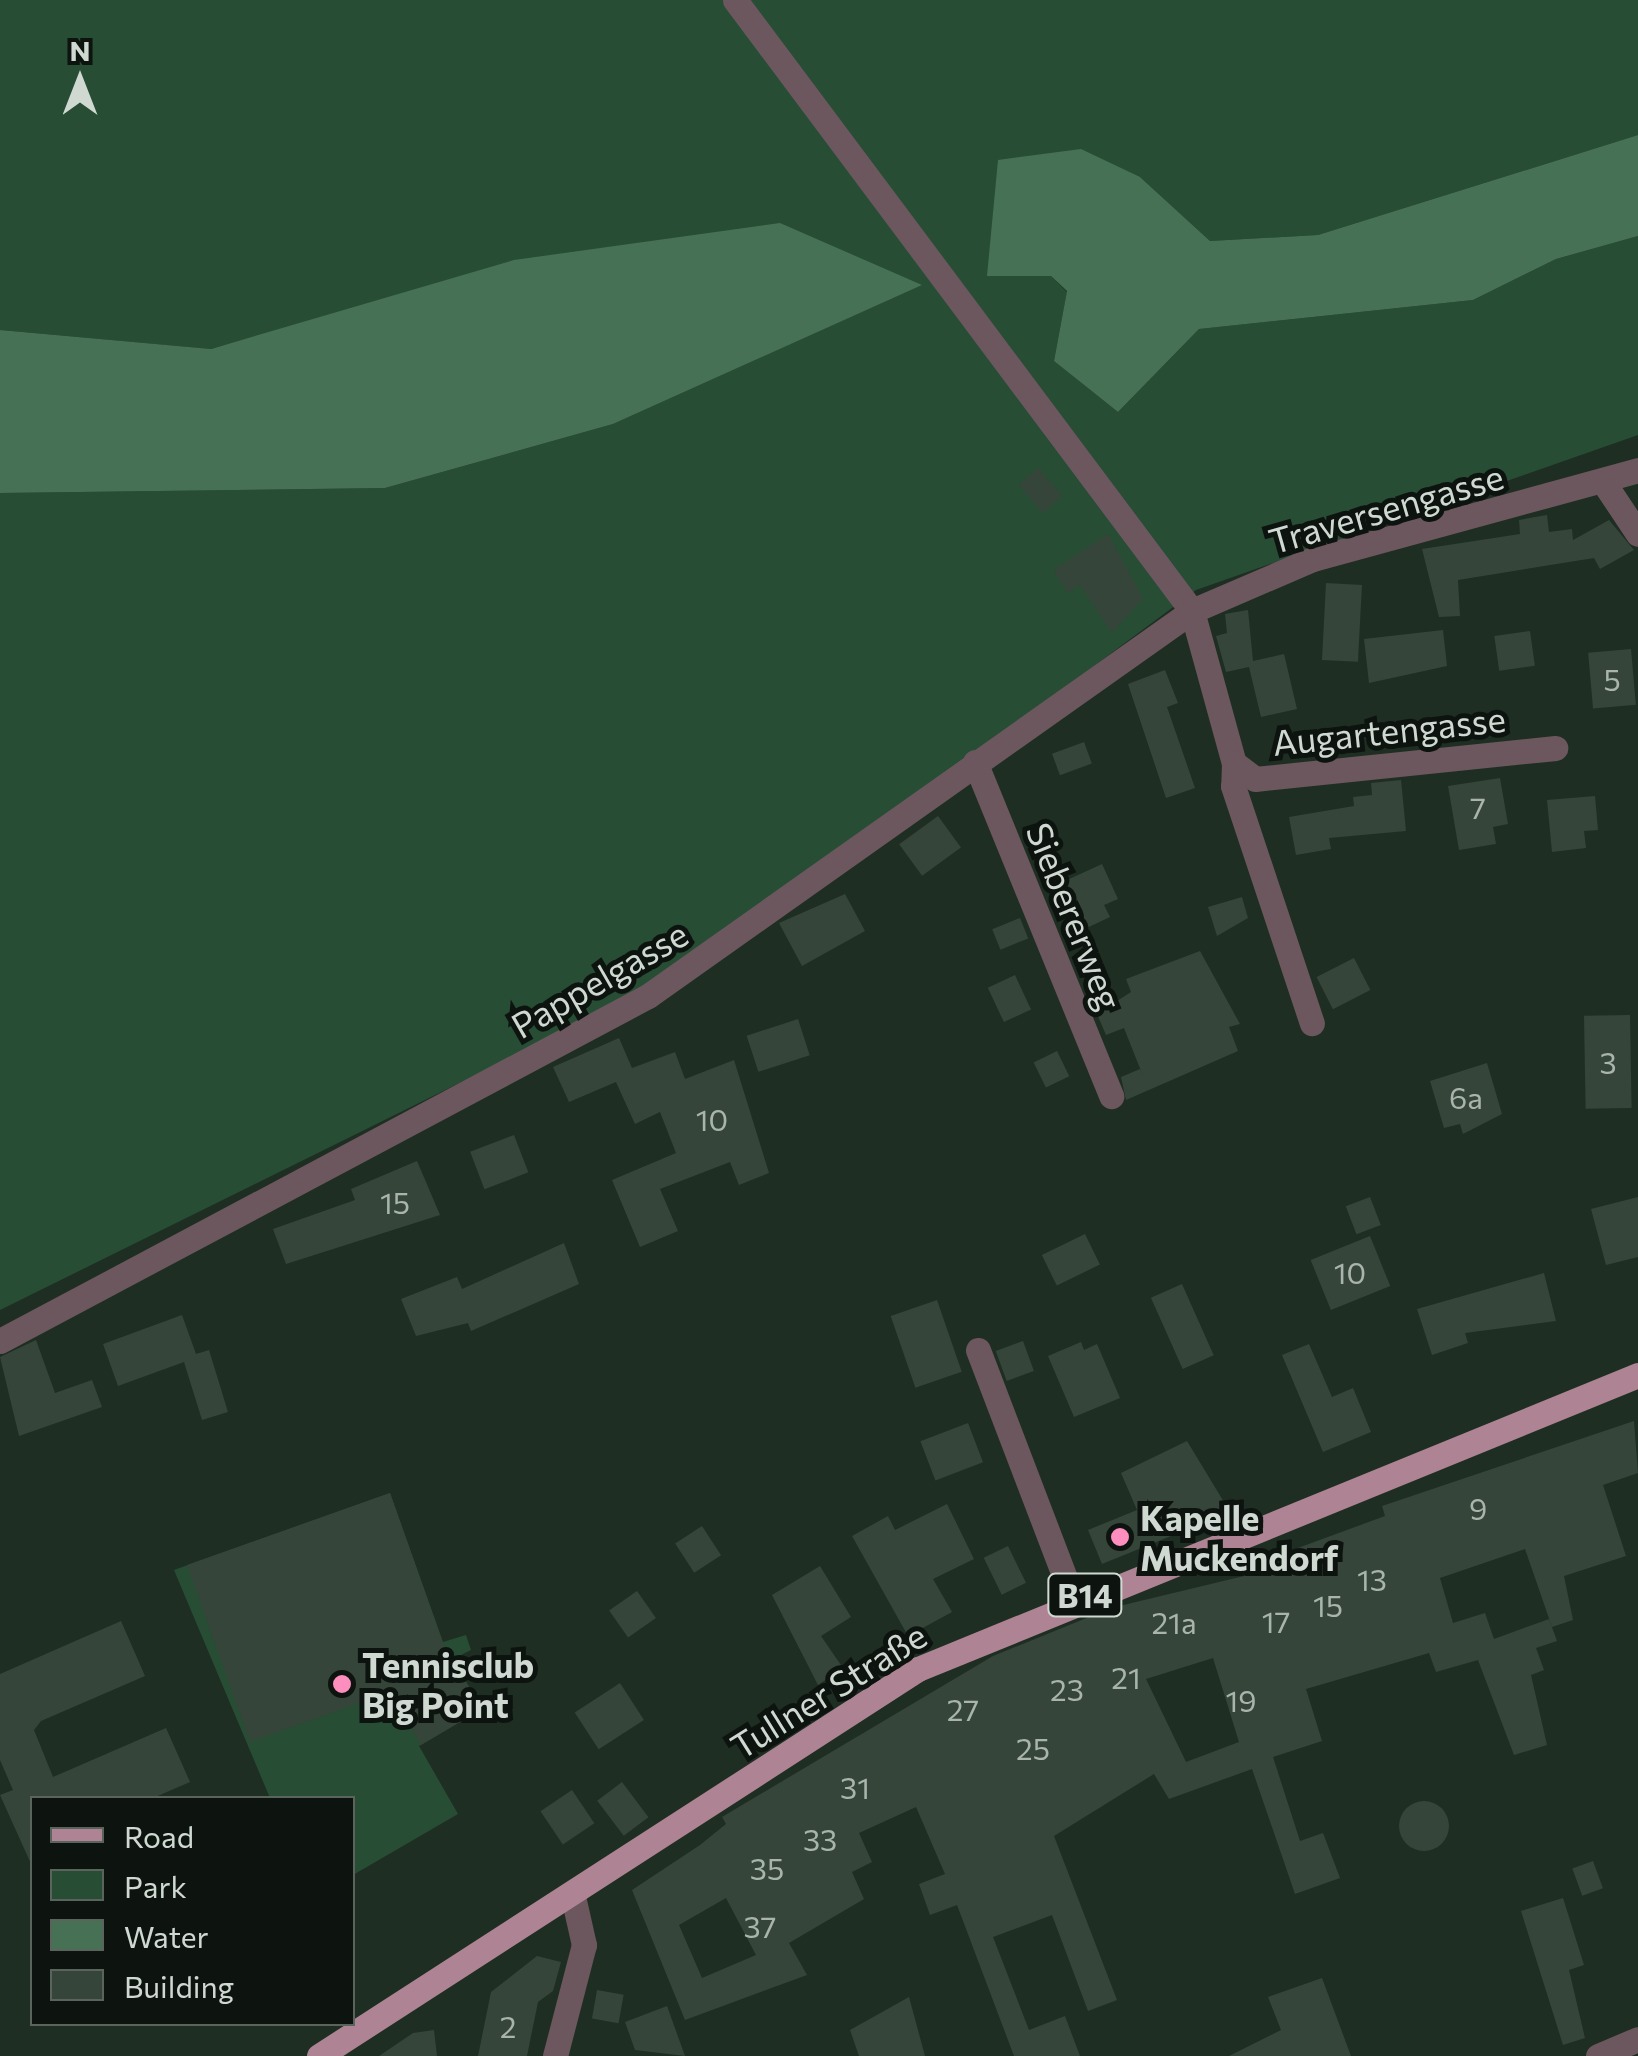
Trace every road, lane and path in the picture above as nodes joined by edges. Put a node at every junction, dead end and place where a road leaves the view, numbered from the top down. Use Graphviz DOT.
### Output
graph roads {
  1 [pos="735,0"];
  2 [pos="1638,470"];
  3 [pos="1604,483"];
  4 [pos="1638,534"];
  5 [pos="1192,611"];
  6 [pos="1556,748"];
  7 [pos="975,762"];
  8 [pos="1234,763"];
  9 [pos="1312,1022"];
  10 [pos="1111,1096"];
  11 [pos="0,1341"];
  12 [pos="978,1350"];
  13 [pos="1638,1375"];
  14 [pos="1074,1599"];
  15 [pos="572,1896"];
  16 [pos="1638,2040"];
  17 [pos="319,2056"];
  18 [pos="555,2056"];
  19 [pos="1598,2056"];
  1 -- 5 [label="street"];
  2 -- 3 [label="street, Traversengasse"];
  3 -- 4 [label="street"];
  3 -- 5 [label="street, Traversengasse"];
  5 -- 7 [label="street, Pappelgasse"];
  5 -- 8 [label="street, Augartengasse"];
  6 -- 8 [label="street, Augartengasse"];
  7 -- 10 [label="street, Siebererweg"];
  7 -- 11 [label="street, Pappelgasse"];
  8 -- 9 [label="street, Augartengasse"];
  12 -- 14 [label="street"];
  13 -- 14 [label="main road, Tullner Straße / B14"];
  14 -- 15 [label="main road, Tullner Straße / B14"];
  15 -- 17 [label="main road, Tullner Straße / B14"];
  15 -- 18 [label="street"];
  16 -- 19 [label="street"];
}
